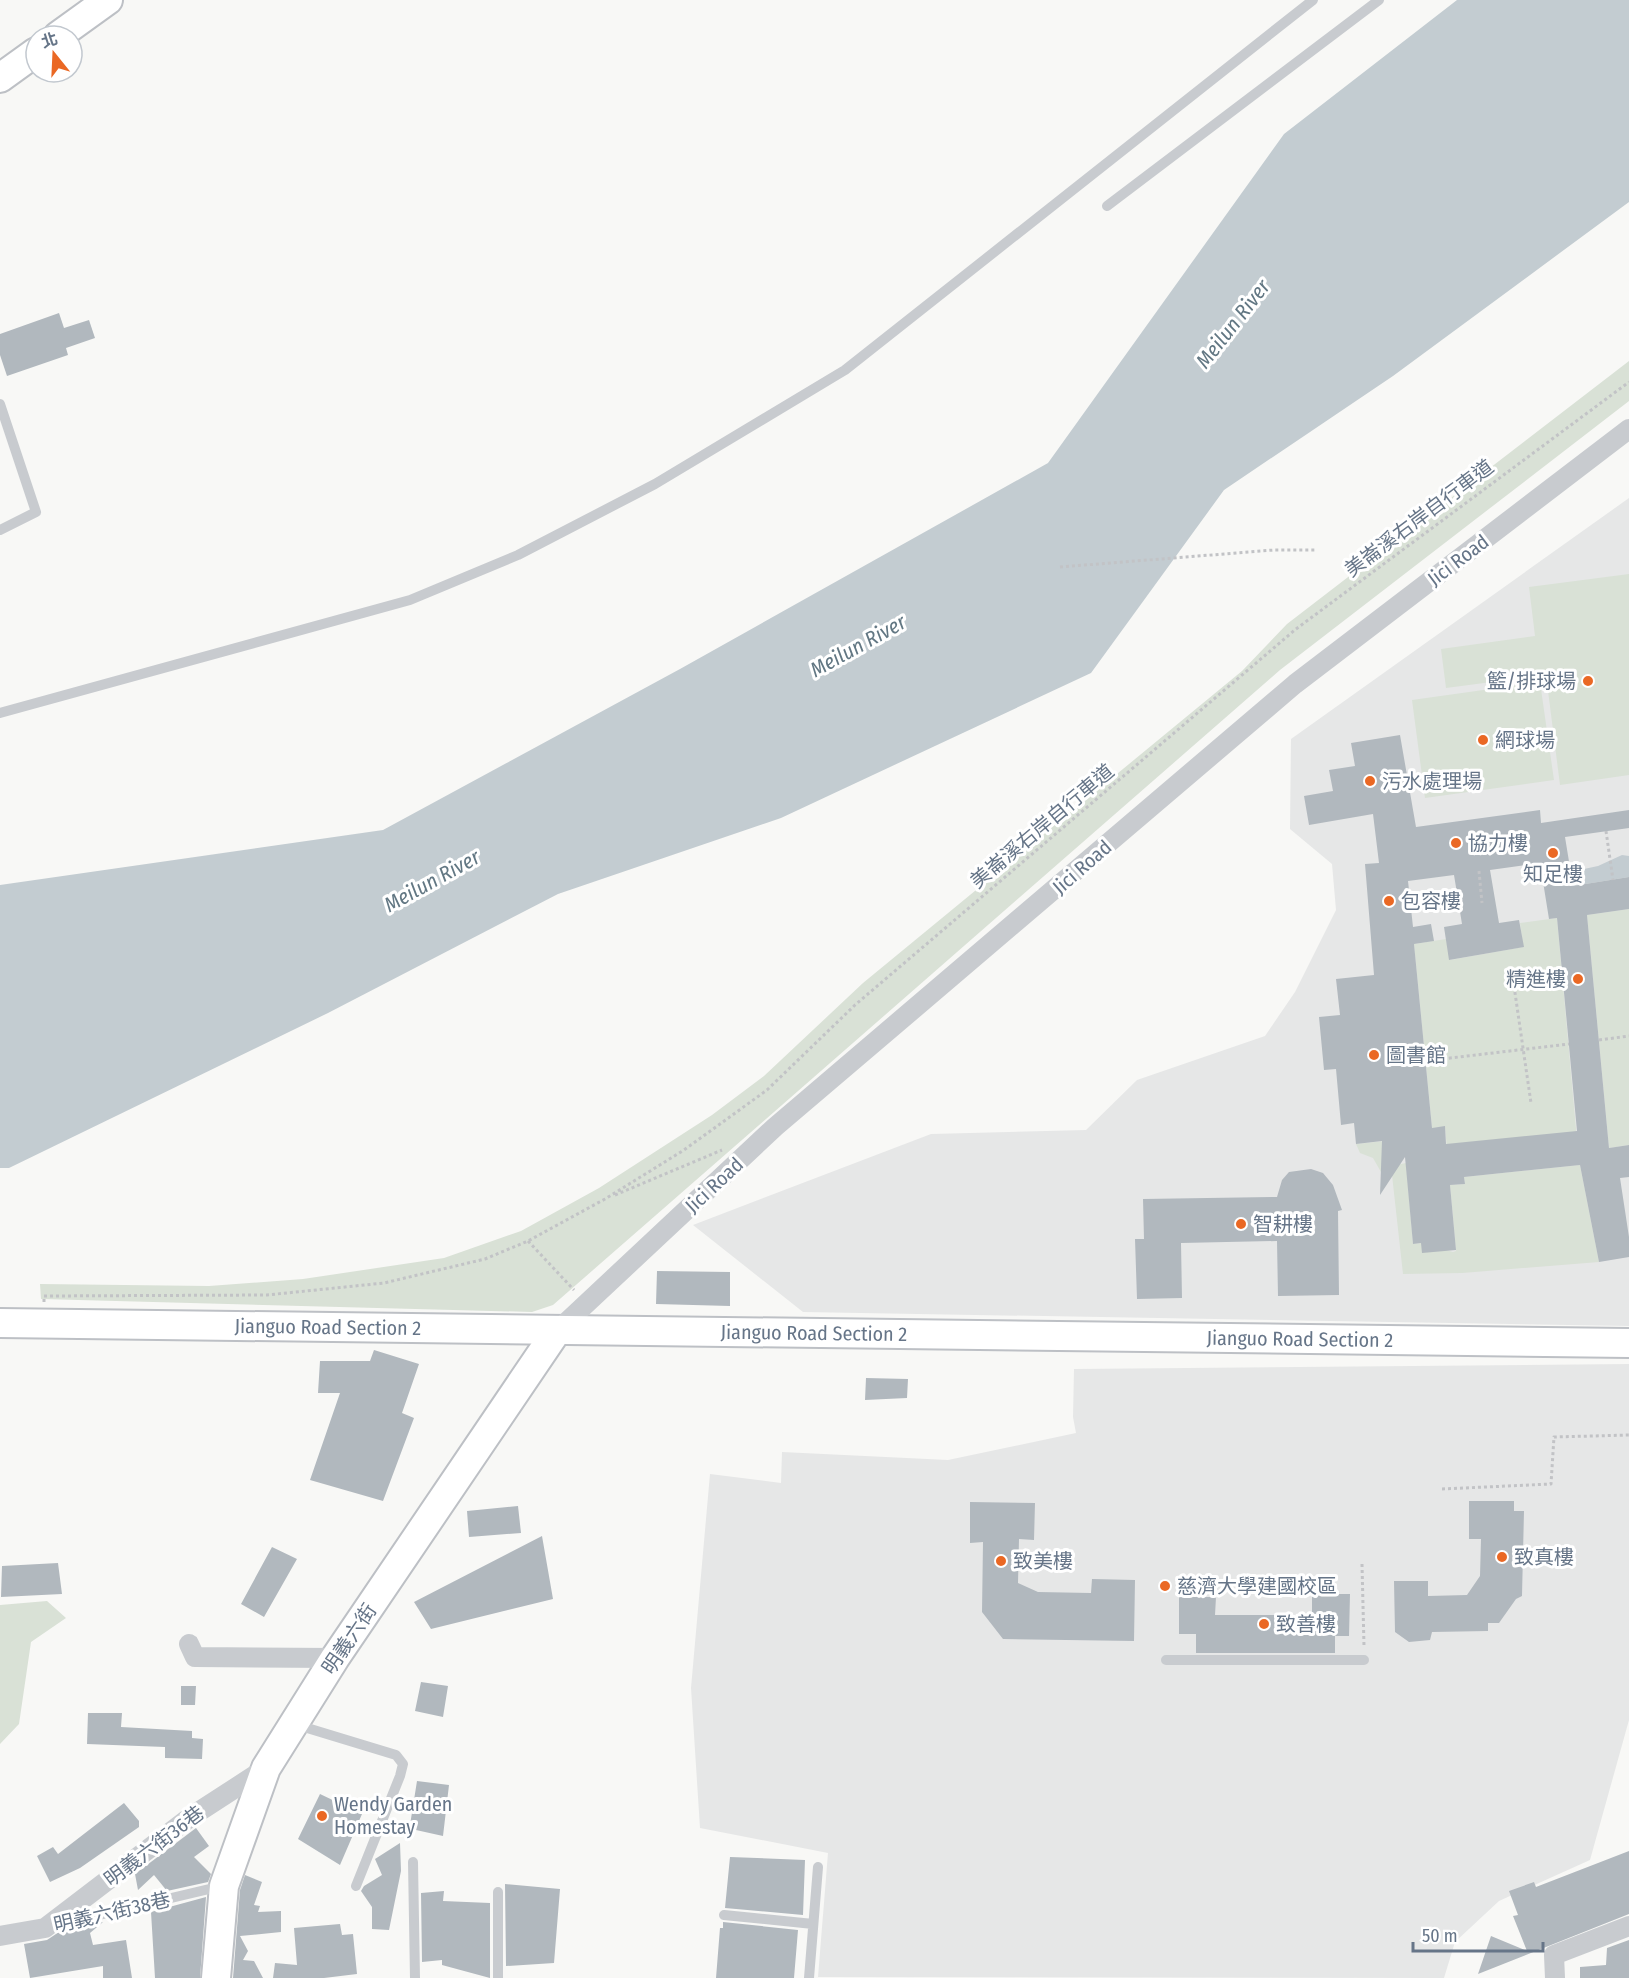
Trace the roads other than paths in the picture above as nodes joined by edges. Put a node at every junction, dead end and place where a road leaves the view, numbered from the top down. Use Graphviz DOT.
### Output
graph roads {
  1 [pos="108,0"];
  2 [pos="1313,0"];
  3 [pos="1379,0"];
  4 [pos="75,24"];
  5 [pos="24,61"];
  6 [pos="0,78"];
  7 [pos="1107,206"];
  8 [pos="0,404"];
  9 [pos="1629,429"];
  10 [pos="0,530"];
  11 [pos="0,713"];
  12 [pos="0,1323"];
  13 [pos="556,1332"];
  14 [pos="1629,1343"];
  15 [pos="189,1644"];
  16 [pos="335,1658"];
  17 [pos="1166,1660"];
  18 [pos="1364,1660"];
  19 [pos="294,1724"];
  20 [pos="266,1768"];
  21 [pos="413,1862"];
  22 [pos="818,1867"];
  23 [pos="224,1886"];
  24 [pos="356,1886"];
  25 [pos="498,1892"];
  26 [pos="724,1915"];
  27 [pos="813,1924"];
  28 [pos="1629,1926"];
  29 [pos="45,1928"];
  30 [pos="0,1936"];
  31 [pos="216,1978"];
  32 [pos="415,1978"];
  33 [pos="498,1978"];
  34 [pos="809,1978"];
  35 [pos="1555,1978"];
  1 -- 4 [label="street"];
  2 -- 11 [label="lane"];
  3 -- 7 [label="lane"];
  5 -- 6 [label="street"];
  8 -- 10 [label="lane"];
  9 -- 13 [label="street, Jici Road"];
  12 -- 13 [label="street, Jianguo Road Section 2"];
  13 -- 14 [label="street, Jianguo Road Section 2"];
  13 -- 16 [label="street, 明義六街"];
  15 -- 16 [label="street"];
  16 -- 19 [label="street, 明義六街"];
  17 -- 18 [label="lane"];
  19 -- 20 [label="street, 明義六街"];
  19 -- 24 [label="lane"];
  20 -- 23 [label="street, 明義六街"];
  20 -- 29 [label="street, 明義六街36巷"];
  21 -- 32 [label="lane"];
  22 -- 27 [label="lane"];
  23 -- 29 [label="lane, 明義六街38巷"];
  23 -- 31 [label="street, 明義六街"];
  25 -- 33 [label="lane"];
  26 -- 27 [label="lane"];
  27 -- 34 [label="lane"];
  28 -- 35 [label="street"];
  29 -- 30 [label="street, 明義六街38巷"];
}
